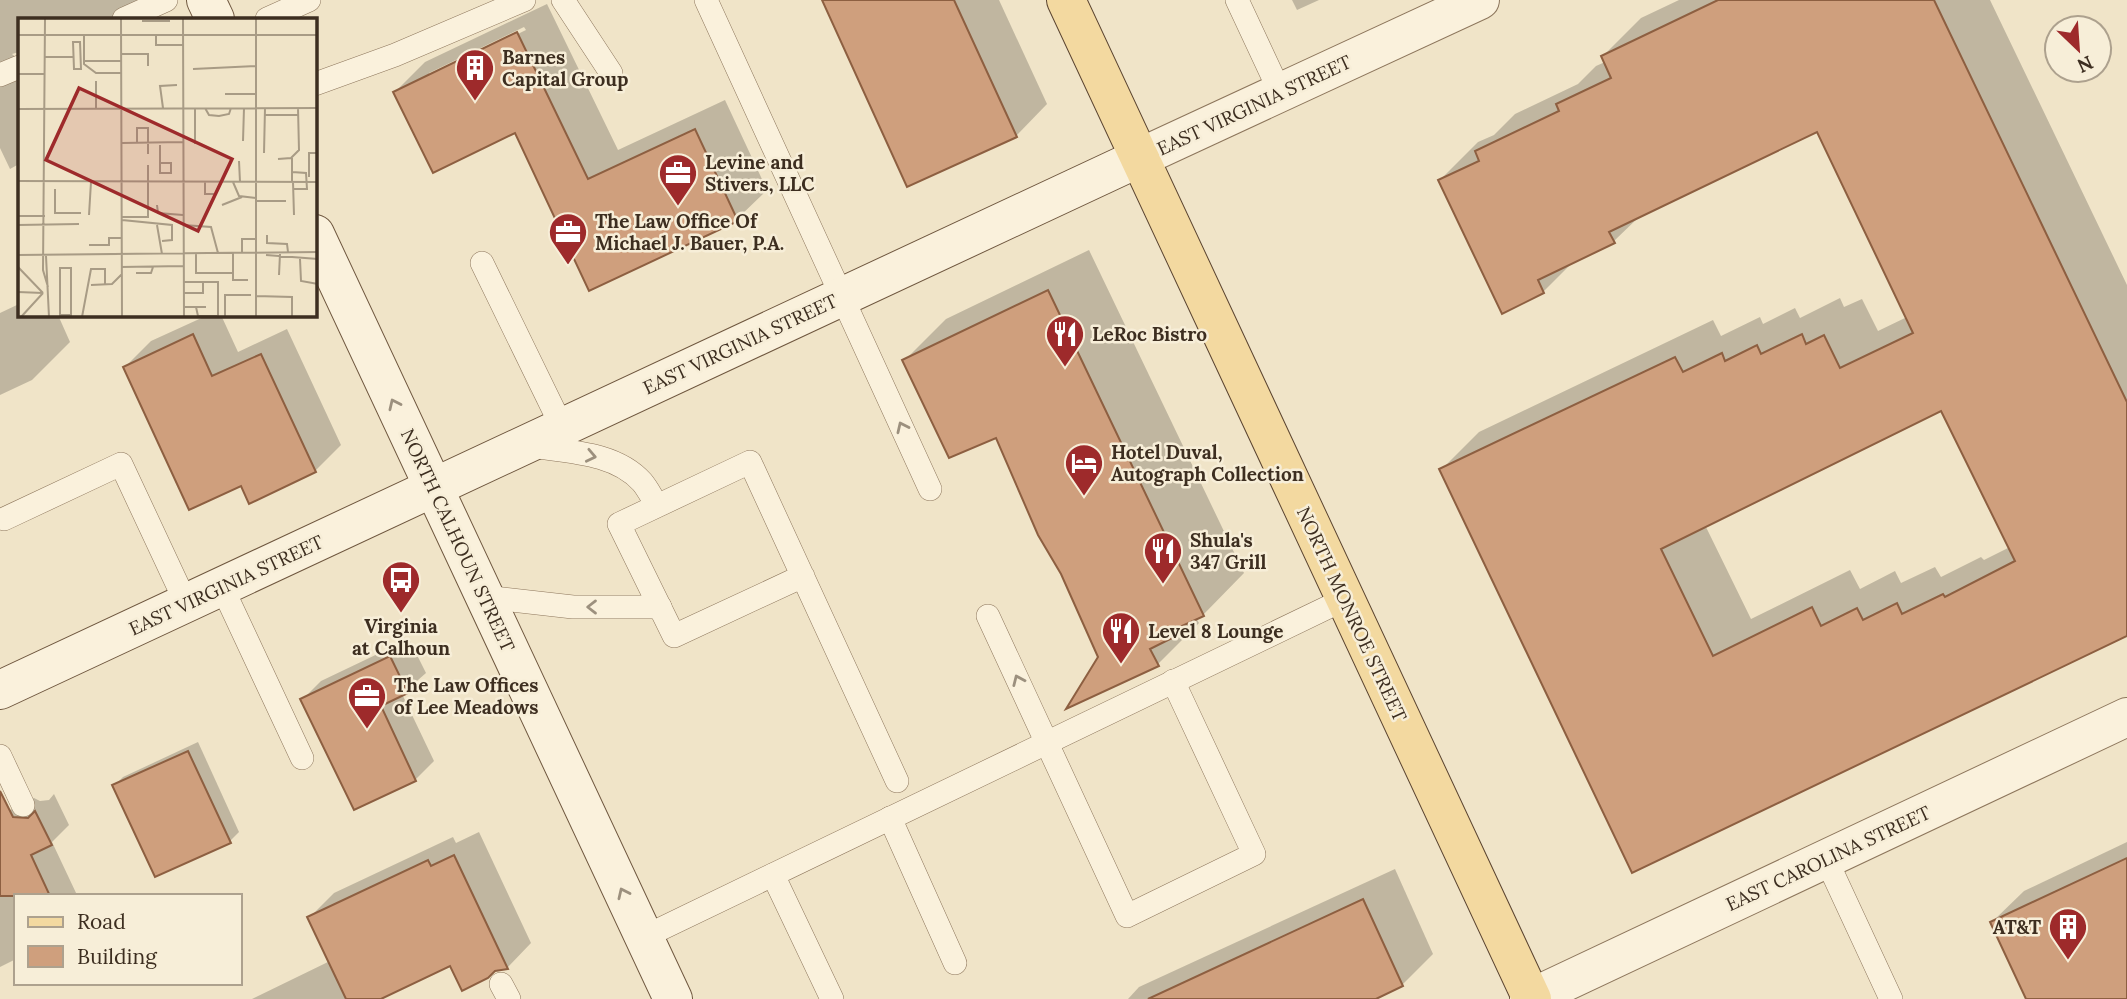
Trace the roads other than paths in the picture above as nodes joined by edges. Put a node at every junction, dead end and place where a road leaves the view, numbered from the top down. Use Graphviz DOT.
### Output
graph roads {
  1 [pos="166,0"];
  2 [pos="206,0"];
  3 [pos="309,0"];
  4 [pos="524,0"];
  5 [pos="563,0"];
  6 [pos="706,0"];
  7 [pos="1237,0"];
  8 [pos="1480,0"];
  9 [pos="1068,1"];
  10 [pos="126,18"];
  11 [pos="215,18"];
  12 [pos="269,18"];
  13 [pos="18,67"];
  14 [pos="611,73"];
  15 [pos="0,75"];
  16 [pos="317,83"];
  17 [pos="1280,92"];
  18 [pos="1139,158"];
  19 [pos="317,238"];
  20 [pos="482,263"];
  21 [pos="842,297"];
  22 [pos="562,427"];
  23 [pos="524,445"];
  24 [pos="434,488"];
  25 [pos="930,489"];
  26 [pos="657,505"];
  27 [pos="4,519"];
  28 [pos="803,576"];
  29 [pos="222,587"];
  30 [pos="485,597"];
  31 [pos="1345,599"];
  32 [pos="186,603"];
  33 [pos="660,607"];
  34 [pos="988,616"];
  35 [pos="1173,681"];
  36 [pos="0,690"];
  37 [pos="2127,717"];
  38 [pos="1046,743"];
  39 [pos="0,756"];
  40 [pos="302,758"];
  41 [pos="897,781"];
  42 [pos="23,805"];
  43 [pos="890,818"];
  44 [pos="1826,859"];
  45 [pos="773,874"];
  46 [pos="644,937"];
  47 [pos="955,963"];
  48 [pos="673,999"];
  49 [pos="832,999"];
  50 [pos="1531,999"];
  51 [pos="1891,999"];
  1 -- 10 [label="lane"];
  2 -- 11 [label="street"];
  3 -- 12 [label="lane"];
  4 -- 16 [label="lane"];
  5 -- 14 [label="lane"];
  6 -- 21 [label="lane"];
  7 -- 17 [label="lane"];
  8 -- 17 [label="street, EAST VIRGINIA STREET"];
  9 -- 18 [label="main road, NORTH MONROE STREET"];
  13 -- 15 [label="lane"];
  17 -- 18 [label="street, EAST VIRGINIA STREET"];
  18 -- 21 [label="street, EAST VIRGINIA STREET"];
  18 -- 31 [label="main road, NORTH MONROE STREET"];
  24 -- 19 [label="street, NORTH CALHOUN STREET, one-way"];
  20 -- 22 [label="lane"];
  21 -- 22 [label="street, EAST VIRGINIA STREET"];
  25 -- 21 [label="lane, one-way"];
  22 -- 23 [label="street, EAST VIRGINIA STREET"];
  23 -- 24 [label="street, EAST VIRGINIA STREET"];
  23 -- 26 [label="lane, one-way"];
  24 -- 29 [label="street, EAST VIRGINIA STREET"];
  24 -- 30 [label="street, NORTH CALHOUN STREET"];
  26 -- 28 [label="lane"];
  26 -- 33 [label="lane"];
  27 -- 32 [label="lane"];
  28 -- 33 [label="lane"];
  28 -- 41 [label="lane"];
  29 -- 32 [label="street, EAST VIRGINIA STREET"];
  29 -- 40 [label="lane"];
  33 -- 30 [label="lane, one-way"];
  46 -- 30 [label="street, NORTH CALHOUN STREET, one-way"];
  31 -- 35 [label="lane"];
  31 -- 50 [label="main road, NORTH MONROE STREET"];
  32 -- 36 [label="street, EAST VIRGINIA STREET"];
  38 -- 34 [label="lane, one-way"];
  35 -- 38 [label="lane"];
  35 -- 38 [label="lane"];
  37 -- 44 [label="street, EAST CAROLINA STREET"];
  38 -- 43 [label="lane"];
  39 -- 42 [label="lane"];
  43 -- 45 [label="lane"];
  43 -- 47 [label="lane"];
  44 -- 50 [label="street, EAST CAROLINA STREET"];
  44 -- 51 [label="lane"];
  45 -- 46 [label="lane"];
  45 -- 49 [label="lane"];
  46 -- 48 [label="street, NORTH CALHOUN STREET"];
}
